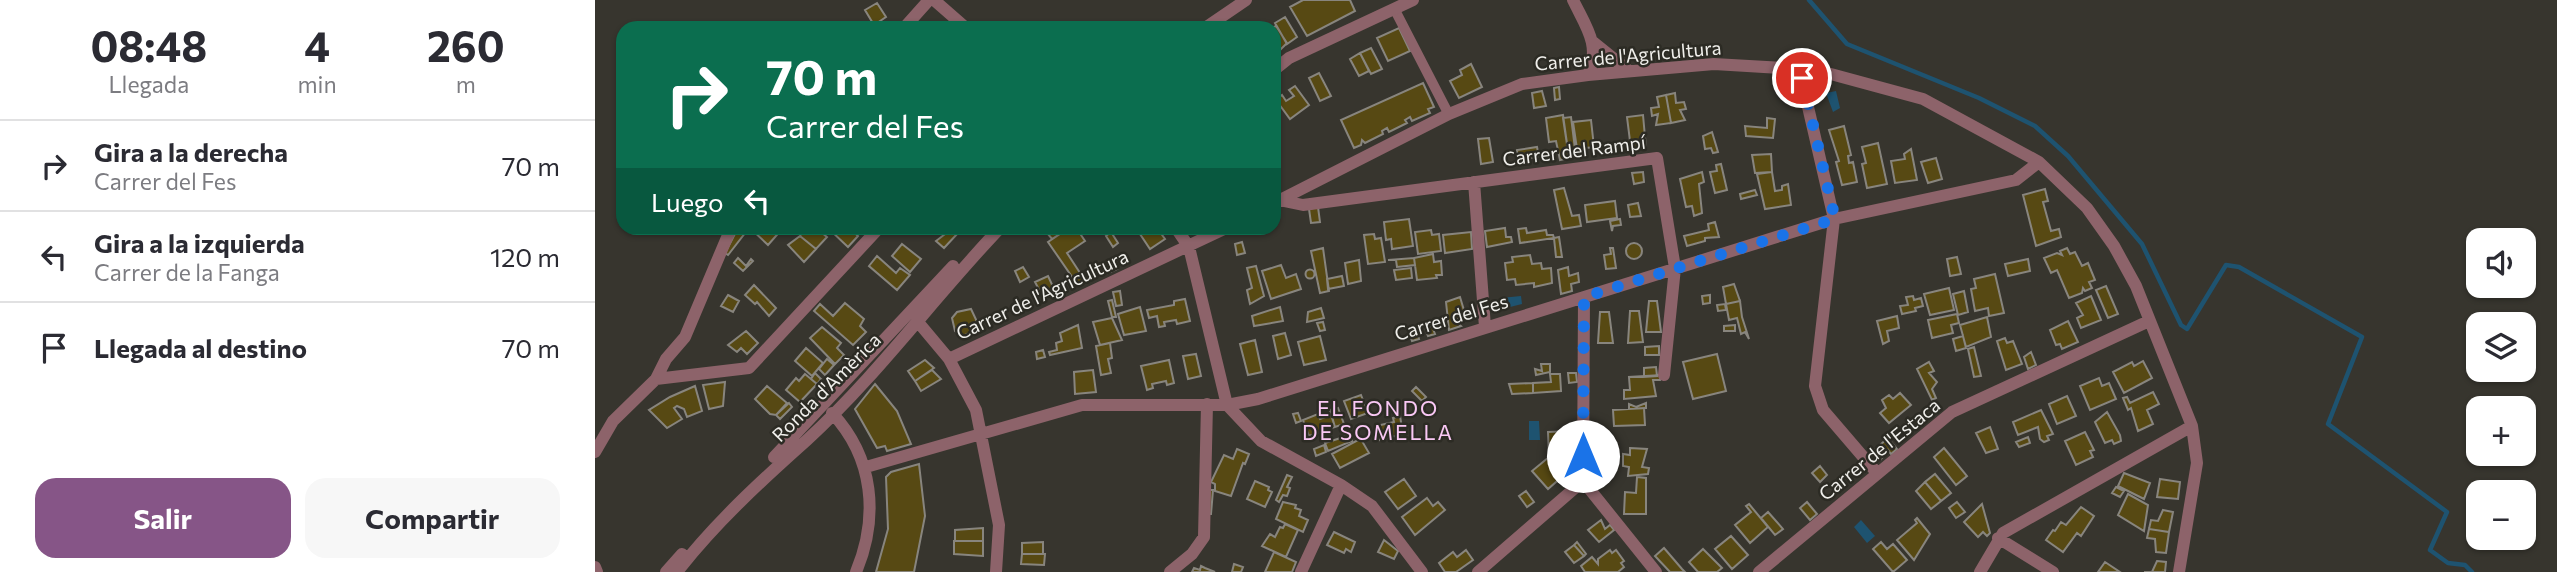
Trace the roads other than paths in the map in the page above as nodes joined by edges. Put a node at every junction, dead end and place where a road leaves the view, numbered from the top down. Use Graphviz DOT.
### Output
graph roads {
  1 [pos="931,0"];
  2 [pos="1246,0"];
  3 [pos="1413,0"];
  4 [pos="1573,0"];
  5 [pos="1397,14"];
  6 [pos="911,21"];
  7 [pos="957,21"];
  8 [pos="1215,21"];
  9 [pos="1593,42"];
  10 [pos="1281,64"];
  11 [pos="1799,68"];
  12 [pos="1629,71"];
  13 [pos="1588,75"];
  14 [pos="1447,111"];
  15 [pos="2039,162"];
  16 [pos="1474,182"];
  17 [pos="1281,199"];
  18 [pos="1281,203"];
  19 [pos="1835,219"];
  20 [pos="728,235"];
  21 [pos="872,235"];
  22 [pos="982,235"];
  23 [pos="993,235"];
  24 [pos="1181,235"];
  25 [pos="1213,235"];
  26 [pos="1189,247"];
  27 [pos="1675,268"];
  28 [pos="1584,297"];
  29 [pos="2149,321"];
  30 [pos="918,322"];
  31 [pos="1485,327"];
  32 [pos="949,359"];
  33 [pos="1664,375"];
  34 [pos="656,379"];
  35 [pos="1207,404"];
  36 [pos="1227,405"];
  37 [pos="832,413"];
  38 [pos="2192,426"];
  39 [pos="981,432"];
  40 [pos="595,452"];
  41 [pos="866,467"];
  42 [pos="1877,474"];
  43 [pos="1583,481"];
  44 [pos="1341,485"];
  45 [pos="1997,538"];
  46 [pos="666,572"];
  47 [pos="677,572"];
  48 [pos="856,572"];
  49 [pos="996,572"];
  50 [pos="1170,572"];
  51 [pos="1301,572"];
  52 [pos="1422,572"];
  53 [pos="1478,572"];
  54 [pos="1656,572"];
  55 [pos="1759,572"];
  56 [pos="1980,572"];
  57 [pos="2053,572"];
  58 [pos="2179,572"];
  1 -- 6 [label="street"];
  1 -- 7 [label="street"];
  2 -- 8 [label="street"];
  3 -- 10 [label="street"];
  4 -- 9 [label="street"];
  5 -- 14 [label="street"];
  9 -- 12 [label="street"];
  9 -- 13 [label="street"];
  11 -- 12 [label="street, Carrer de l'Agricultura"];
  11 -- 15 [label="street, Carrer de l'Agricultura"];
  11 -- 19 [label="street"];
  12 -- 13 [label="street, Carrer de l'Agricultura"];
  13 -- 17 [label="street, Carrer de l'Agricultura"];
  15 -- 19 [label="street, Carrer del Fes"];
  15 -- 29 [label="street, Carrer de l'Agricultura"];
  16 -- 18 [label="street, Carrer del Rampí"];
  16 -- 27 [label="street, Carrer del Rampí"];
  16 -- 31 [label="street"];
  19 -- 27 [label="street, Carrer del Fes"];
  19 -- 42 [label="street"];
  20 -- 34 [label="street"];
  21 -- 34 [label="street"];
  22 -- 46 [label="street, Ronda d'Amèrica"];
  23 -- 30 [label="street, Ronda d'Amèrica"];
  24 -- 26 [label="street"];
  25 -- 26 [label="street, Carrer de l'Agricultura"];
  26 -- 32 [label="street, Carrer de l'Agricultura"];
  26 -- 36 [label="street"];
  27 -- 28 [label="street, Carrer del Fes"];
  27 -- 33 [label="street, Carrer del Rampí"];
  28 -- 31 [label="street, Carrer del Fes"];
  28 -- 43 [label="street"];
  29 -- 38 [label="street, Carrer de l'Agricultura"];
  29 -- 42 [label="street, Carrer de l'Estaca"];
  30 -- 32 [label="street"];
  30 -- 37 [label="street, Ronda d'Amèrica"];
  31 -- 36 [label="street, Carrer del Fes"];
  32 -- 39 [label="street"];
  34 -- 40 [label="street"];
  35 -- 36 [label="street, Carrer del Fes"];
  35 -- 39 [label="street, Carrer del Fes"];
  35 -- 50 [label="street"];
  36 -- 44 [label="street"];
  37 -- 41 [label="street"];
  37 -- 47 [label="street, Ronda d'Amèrica"];
  38 -- 45 [label="street"];
  38 -- 58 [label="street, Carrer de l'Agricultura"];
  39 -- 41 [label="street, Carrer del Fes"];
  39 -- 49 [label="street"];
  41 -- 48 [label="street"];
  42 -- 55 [label="street, Carrer de l'Estaca"];
  43 -- 53 [label="street"];
  43 -- 54 [label="street"];
  44 -- 51 [label="street"];
  44 -- 52 [label="street"];
  45 -- 56 [label="street"];
  45 -- 57 [label="street"];
}
